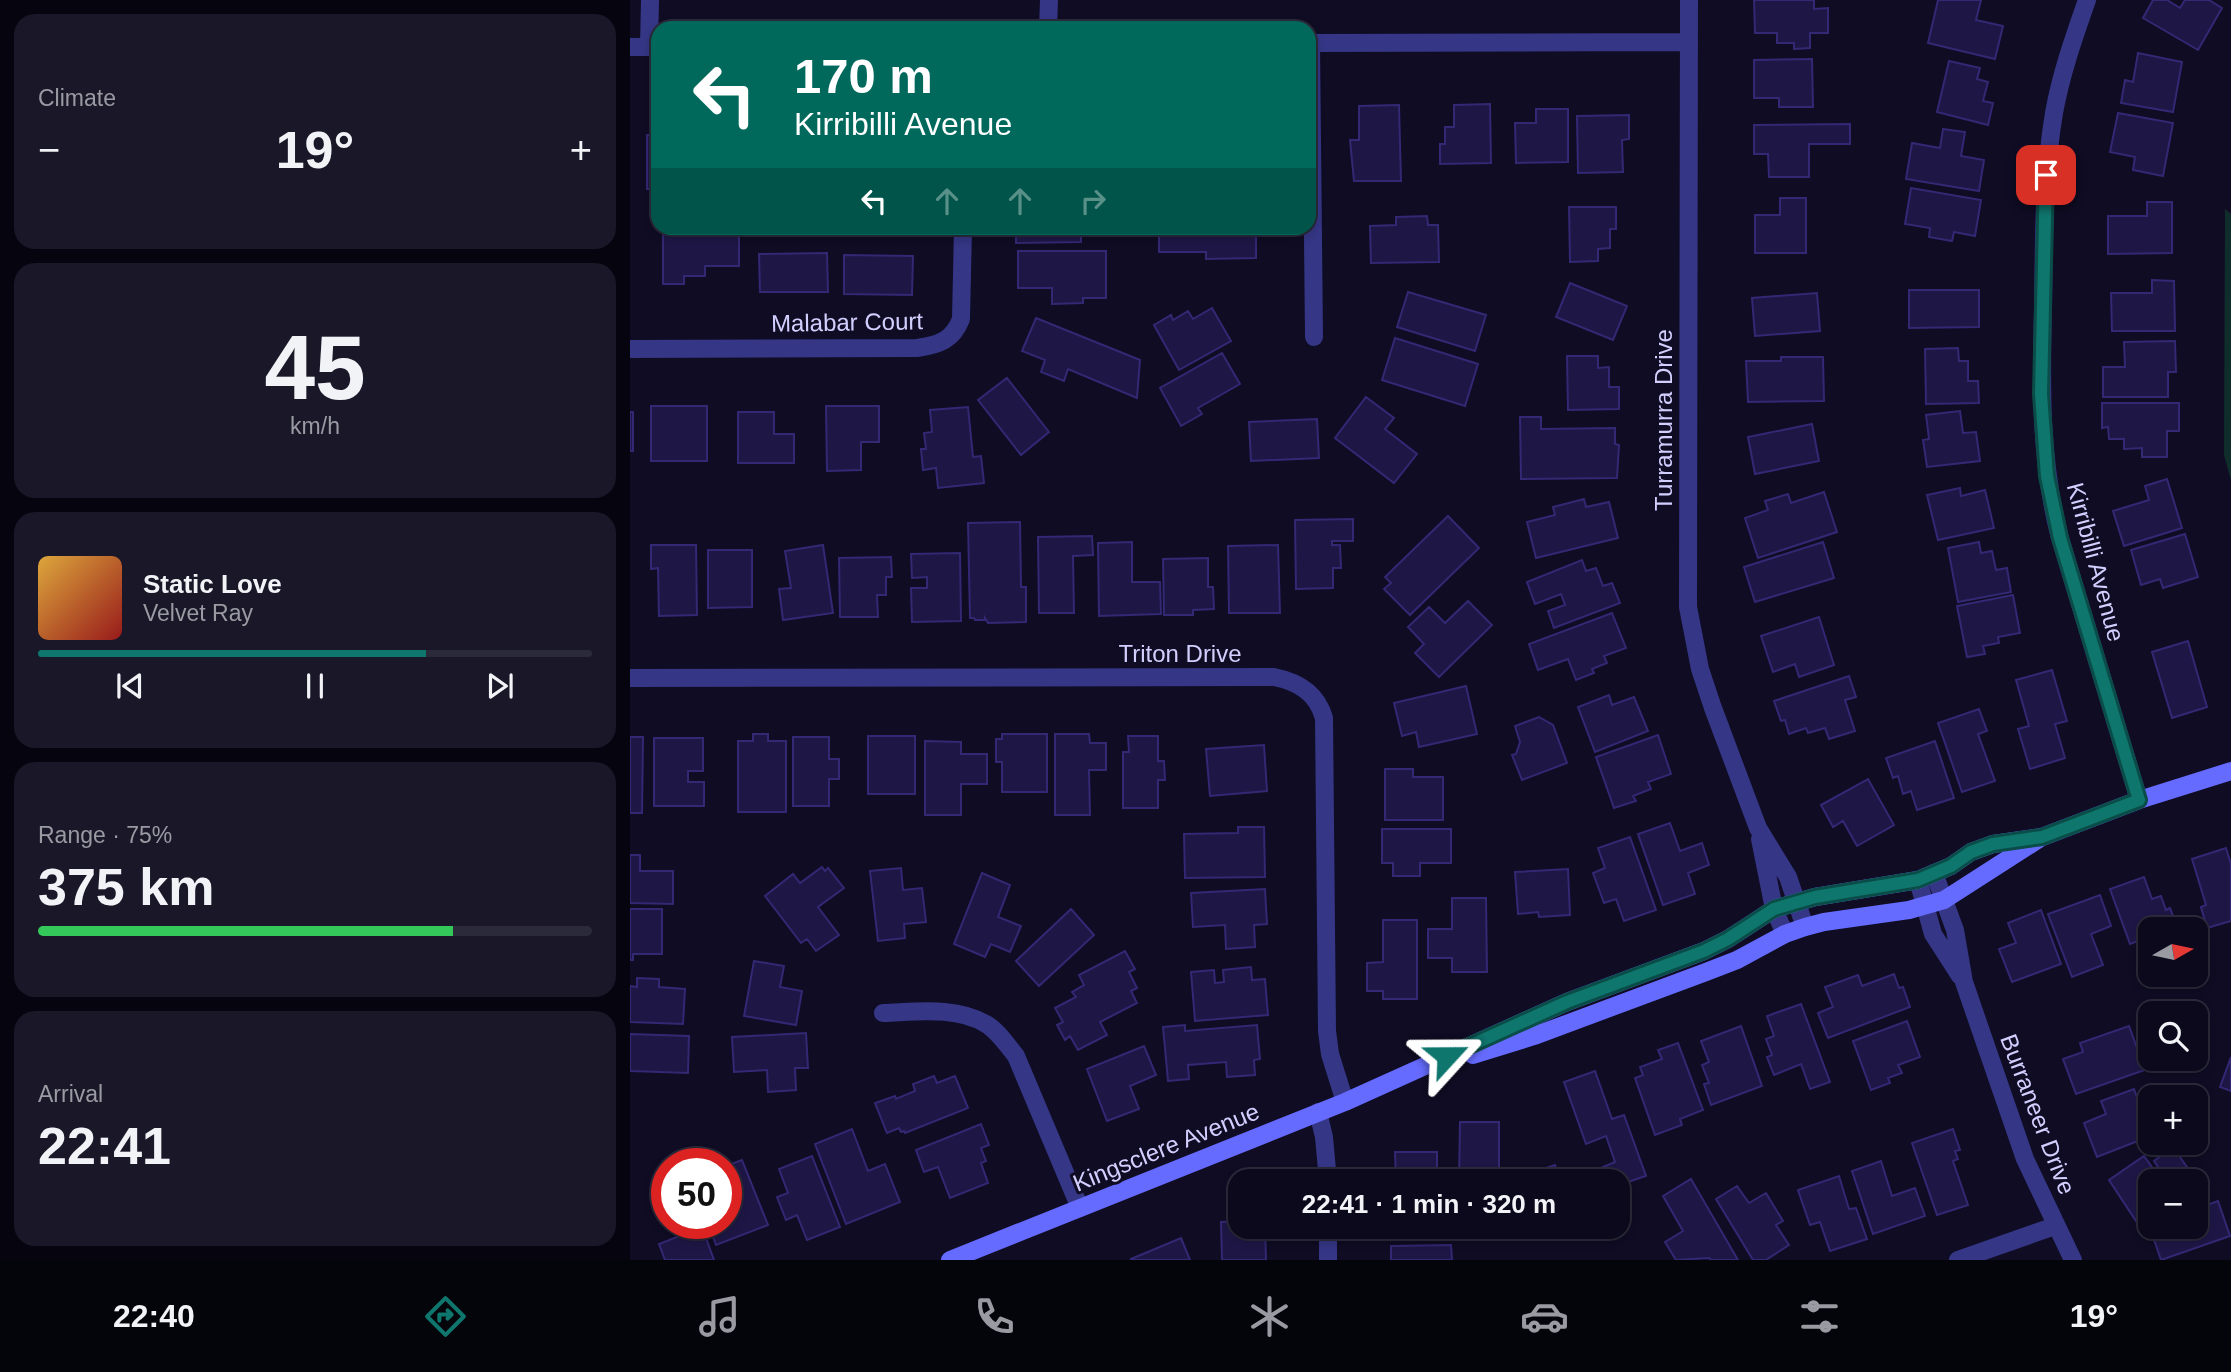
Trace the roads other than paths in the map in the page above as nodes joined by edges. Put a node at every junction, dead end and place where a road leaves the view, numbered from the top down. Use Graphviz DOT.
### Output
graph roads {
  1 [pos="650,0"];
  2 [pos="1049,0"];
  3 [pos="1689,0"];
  4 [pos="2087,0"];
  5 [pos="651,21"];
  6 [pos="1048,21"];
  7 [pos="1689,42"];
  8 [pos="1316,43"];
  9 [pos="630,47"];
  10 [pos="651,47"];
  11 [pos="963,235"];
  12 [pos="1313,235"];
  13 [pos="1314,337"];
  14 [pos="630,349"];
  15 [pos="630,678"];
  16 [pos="2231,771"];
  17 [pos="2139,800"];
  18 [pos="1758,828"];
  19 [pos="2042,837"];
  20 [pos="1926,876"];
  21 [pos="1944,900"];
  22 [pos="1796,902"];
  23 [pos="1925,906"];
  24 [pos="1774,909"];
  25 [pos="1805,927"];
  26 [pos="1785,934"];
  27 [pos="1964,982"];
  28 [pos="883,1013"];
  29 [pos="1399,1078"];
  30 [pos="1345,1102"];
  31 [pos="1318,1112"];
  32 [pos="1327,1169"];
  33 [pos="1080,1208"];
  34 [pos="2055,1226"];
  35 [pos="1328,1239"];
  36 [pos="950,1260"];
  37 [pos="1328,1260"];
  38 [pos="1958,1260"];
  39 [pos="2073,1260"];
  1 -- 5 [label="street"];
  2 -- 6 [label="street"];
  3 -- 7 [label="street, Turramurra Drive"];
  4 -- 17 [label="street, Kirribilli Avenue"];
  7 -- 8 [label="street"];
  7 -- 18 [label="street, Turramurra Drive"];
  9 -- 10 [label="street"];
  11 -- 14 [label="street, Malabar Court"];
  12 -- 13 [label="street"];
  15 -- 30 [label="street, Triton Drive"];
  16 -- 17 [label="main road, Kingsclere Avenue"];
  17 -- 19 [label="main road, Kingsclere Avenue"];
  18 -- 22 [label="street, Turramurra Drive"];
  18 -- 24 [label="street, Turramurra Drive"];
  19 -- 20 [label="main road, Kingsclere Avenue"];
  19 -- 21 [label="main road, Kingsclere Avenue"];
  20 -- 21 [label="street, Burraneer Drive"];
  20 -- 22 [label="main road, Kingsclere Avenue"];
  20 -- 23 [label="street, Burraneer Drive"];
  21 -- 23 [label="main road, Kingsclere Avenue"];
  21 -- 27 [label="street, Burraneer Drive"];
  22 -- 24 [label="main road, Kingsclere Avenue"];
  22 -- 25 [label="street, Turramurra Drive"];
  23 -- 25 [label="main road, Kingsclere Avenue"];
  23 -- 27 [label="street, Burraneer Drive"];
  24 -- 26 [label="street, Turramurra Drive"];
  24 -- 29 [label="main road, Kingsclere Avenue"];
  25 -- 26 [label="main road, Kingsclere Avenue"];
  26 -- 29 [label="main road, Kingsclere Avenue"];
  27 -- 34 [label="street, Burraneer Drive"];
  28 -- 33 [label="street"];
  29 -- 30 [label="main road, Kingsclere Avenue"];
  30 -- 31 [label="main road, Kingsclere Avenue"];
  31 -- 32 [label="street"];
  31 -- 33 [label="main road, Kingsclere Avenue"];
  33 -- 36 [label="main road, Kingsclere Avenue"];
  34 -- 38 [label="street"];
  34 -- 39 [label="street, Burraneer Drive"];
  35 -- 37 [label="street"];
}
